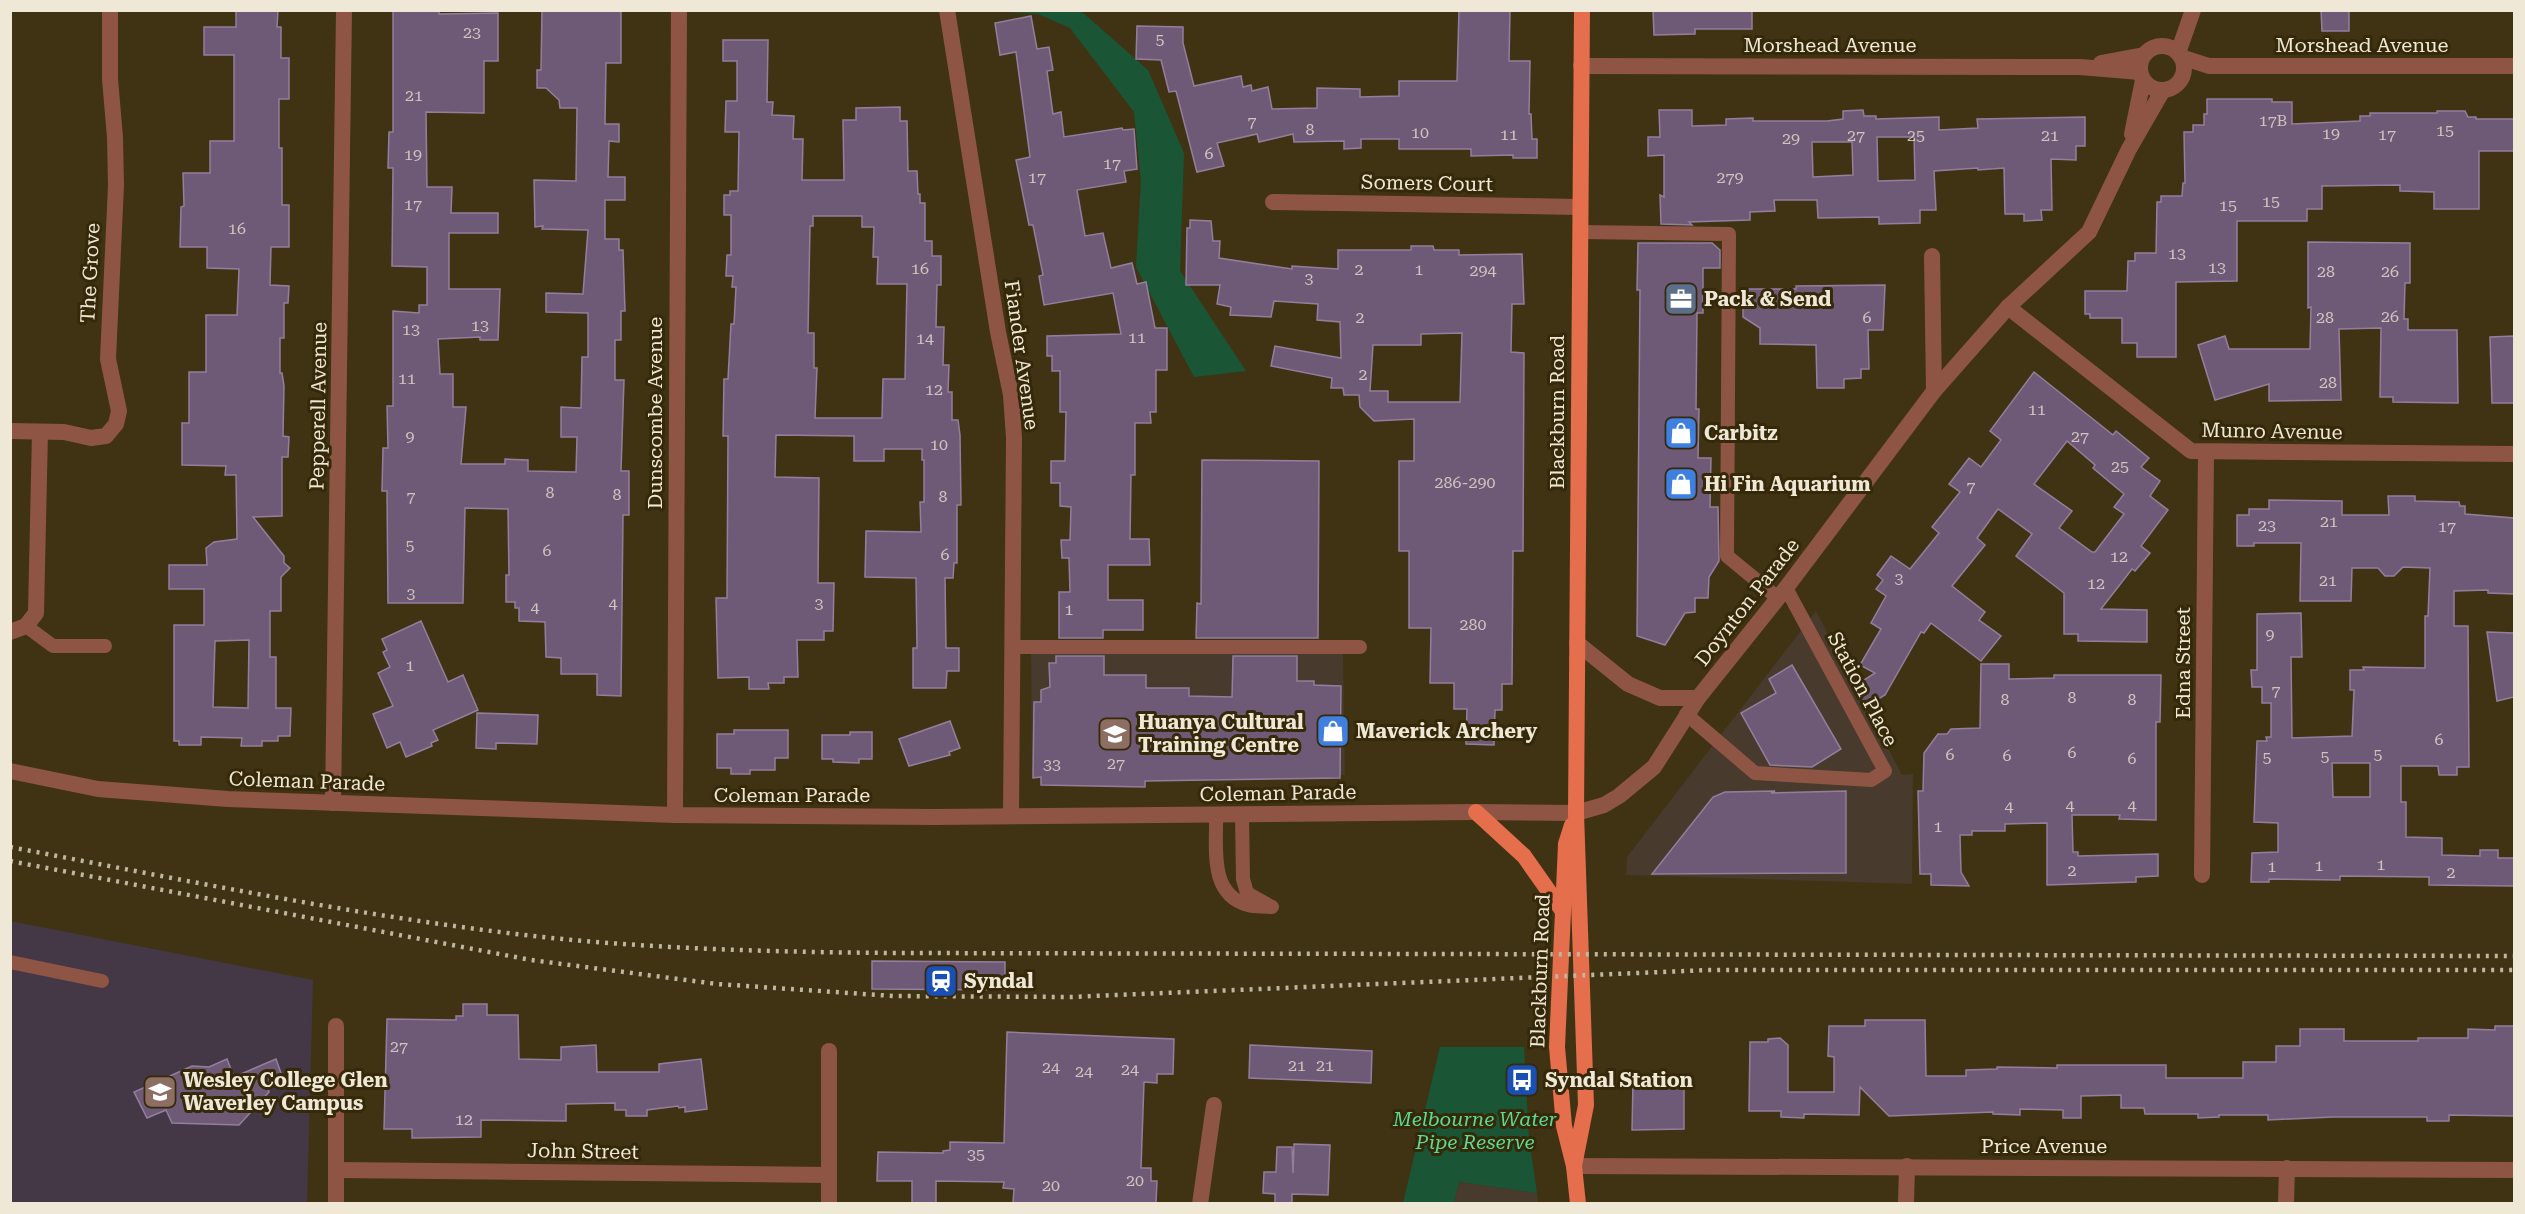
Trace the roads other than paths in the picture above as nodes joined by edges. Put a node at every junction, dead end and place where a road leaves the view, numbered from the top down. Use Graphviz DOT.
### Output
graph roads {
  1 [pos="110,10"];
  2 [pos="344,10"];
  3 [pos="679,10"];
  4 [pos="947,10"];
  5 [pos="1582,10"];
  6 [pos="2188,10"];
  7 [pos="2193,10"];
  8 [pos="2174,52"];
  9 [pos="1581,66"];
  10 [pos="2209,66"];
  11 [pos="2514,66"];
  12 [pos="2142,69"];
  13 [pos="2182,75"];
  14 [pos="2163,90"];
  15 [pos="2128,149"];
  16 [pos="1273,202"];
  17 [pos="1580,207"];
  18 [pos="1580,232"];
  19 [pos="1932,256"];
  20 [pos="2008,307"];
  21 [pos="1934,391"];
  22 [pos="10,431"];
  23 [pos="40,432"];
  24 [pos="2206,452"];
  25 [pos="2514,454"];
  26 [pos="1782,593"];
  27 [pos="18,629"];
  28 [pos="1577,643"];
  29 [pos="105,646"];
  30 [pos="1012,647"];
  31 [pos="1359,647"];
  32 [pos="1698,698"];
  33 [pos="1686,714"];
  34 [pos="10,771"];
  35 [pos="333,803"];
  36 [pos="1476,812"];
  37 [pos="1576,813"];
  38 [pos="1216,814"];
  39 [pos="1242,814"];
  40 [pos="675,815"];
  41 [pos="1011,816"];
  42 [pos="2202,875"];
  43 [pos="1562,910"];
  44 [pos="10,962"];
  45 [pos="102,981"];
  46 [pos="336,1026"];
  47 [pos="829,1051"];
  48 [pos="1214,1106"];
  49 [pos="1574,1166"];
  50 [pos="1906,1166"];
  51 [pos="2286,1168"];
  52 [pos="337,1170"];
  53 [pos="2514,1170"];
  54 [pos="829,1175"];
  55 [pos="336,1203"];
  56 [pos="829,1203"];
  57 [pos="1200,1203"];
  58 [pos="1578,1203"];
  59 [pos="1906,1203"];
  60 [pos="2286,1203"];
  1 -- 23 [label="street, The Grove"];
  2 -- 35 [label="street, Pepperell Avenue"];
  3 -- 40 [label="street, Dunscombe Avenue"];
  4 -- 30 [label="street, Fiander Avenue"];
  5 -- 9 [label="main road, Blackburn Road"];
  6 -- 8 [label="street"];
  7 -- 8 [label="street"];
  8 -- 10 [label="street, Morshead Avenue"];
  8 -- 12 [label="street"];
  8 -- 13 [label="street"];
  9 -- 12 [label="street, Morshead Avenue"];
  9 -- 17 [label="main road, Blackburn Road"];
  10 -- 11 [label="street, Morshead Avenue"];
  10 -- 13 [label="street, Morshead Avenue"];
  12 -- 14 [label="street"];
  12 -- 15 [label="street, Doynton Parade"];
  13 -- 14 [label="street, Doynton Parade"];
  14 -- 15 [label="street, Doynton Parade"];
  15 -- 20 [label="street, Doynton Parade"];
  16 -- 17 [label="street, Somers Court"];
  17 -- 18 [label="main road, Blackburn Road"];
  18 -- 26 [label="lane"];
  18 -- 28 [label="main road, Blackburn Road"];
  19 -- 21 [label="street"];
  20 -- 21 [label="street, Doynton Parade"];
  20 -- 24 [label="street, Munro Avenue"];
  21 -- 26 [label="street, Doynton Parade"];
  22 -- 23 [label="street, The Grove"];
  23 -- 27 [label="street"];
  24 -- 25 [label="street, Munro Avenue"];
  24 -- 42 [label="street, Edna Street"];
  26 -- 32 [label="street, Doynton Parade"];
  26 -- 33 [label="lane, Station Place"];
  27 -- 29 [label="lane"];
  28 -- 32 [label="street"];
  28 -- 37 [label="main road, Blackburn Road"];
  30 -- 31 [label="lane"];
  30 -- 41 [label="street, Fiander Avenue"];
  32 -- 33 [label="street, Doynton Parade"];
  33 -- 37 [label="street, Doynton Parade"];
  34 -- 35 [label="street, Coleman Parade"];
  35 -- 40 [label="street, Coleman Parade"];
  36 -- 37 [label="street, Coleman Parade"];
  36 -- 39 [label="street, Coleman Parade"];
  36 -- 43 [label="main road"];
  37 -- 43 [label="main road, Blackburn Road"];
  37 -- 49 [label="main road, Blackburn Road"];
  38 -- 39 [label="street, Coleman Parade"];
  38 -- 39 [label="lane"];
  38 -- 41 [label="street, Coleman Parade"];
  40 -- 41 [label="street, Coleman Parade"];
  43 -- 49 [label="main road, Blackburn Road"];
  44 -- 45 [label="lane"];
  46 -- 52 [label="street"];
  47 -- 54 [label="street"];
  48 -- 57 [label="street"];
  49 -- 50 [label="street, Price Avenue"];
  49 -- 58 [label="main road, Blackburn Road"];
  50 -- 51 [label="street, Price Avenue"];
  50 -- 59 [label="street"];
  51 -- 53 [label="street, Price Avenue"];
  51 -- 60 [label="street"];
  52 -- 54 [label="street, John Street"];
  52 -- 55 [label="street"];
  54 -- 56 [label="street"];
}
